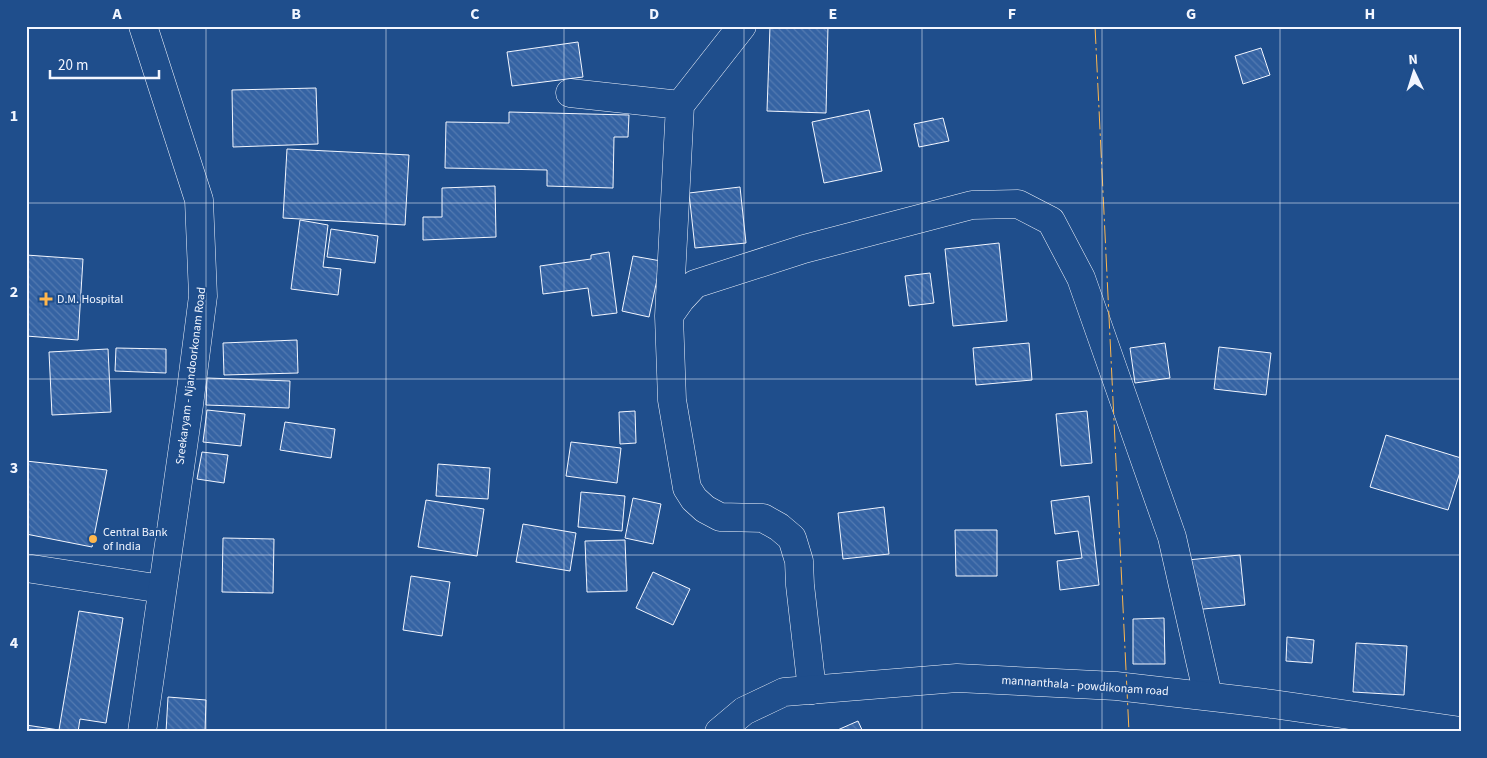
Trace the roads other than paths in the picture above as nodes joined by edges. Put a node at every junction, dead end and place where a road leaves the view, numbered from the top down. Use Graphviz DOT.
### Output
graph roads {
  1 [pos="143,26"];
  2 [pos="742,26"];
  3 [pos="570,93"];
  4 [pos="680,105"];
  5 [pos="669,316"];
  6 [pos="26,568"];
  7 [pos="162,589"];
  8 [pos="812,690"];
  9 [pos="1208,696"];
  10 [pos="1461,731"];
  11 [pos="142,732"];
  12 [pos="719,732"];
  1 -- 7 [label="street, Sreekaryam - Njandoorkonam Road"];
  2 -- 4 [label="street"];
  3 -- 4 [label="street"];
  4 -- 5 [label="street"];
  5 -- 8 [label="street"];
  5 -- 9 [label="street"];
  6 -- 7 [label="street"];
  7 -- 11 [label="street, Sreekaryam - Njandoorkonam Road"];
  8 -- 9 [label="street, mannanthala - powdikonam road"];
  8 -- 12 [label="street, mannanthala - powdikonam road"];
  9 -- 10 [label="street, mannanthala - powdikonam road"];
}
